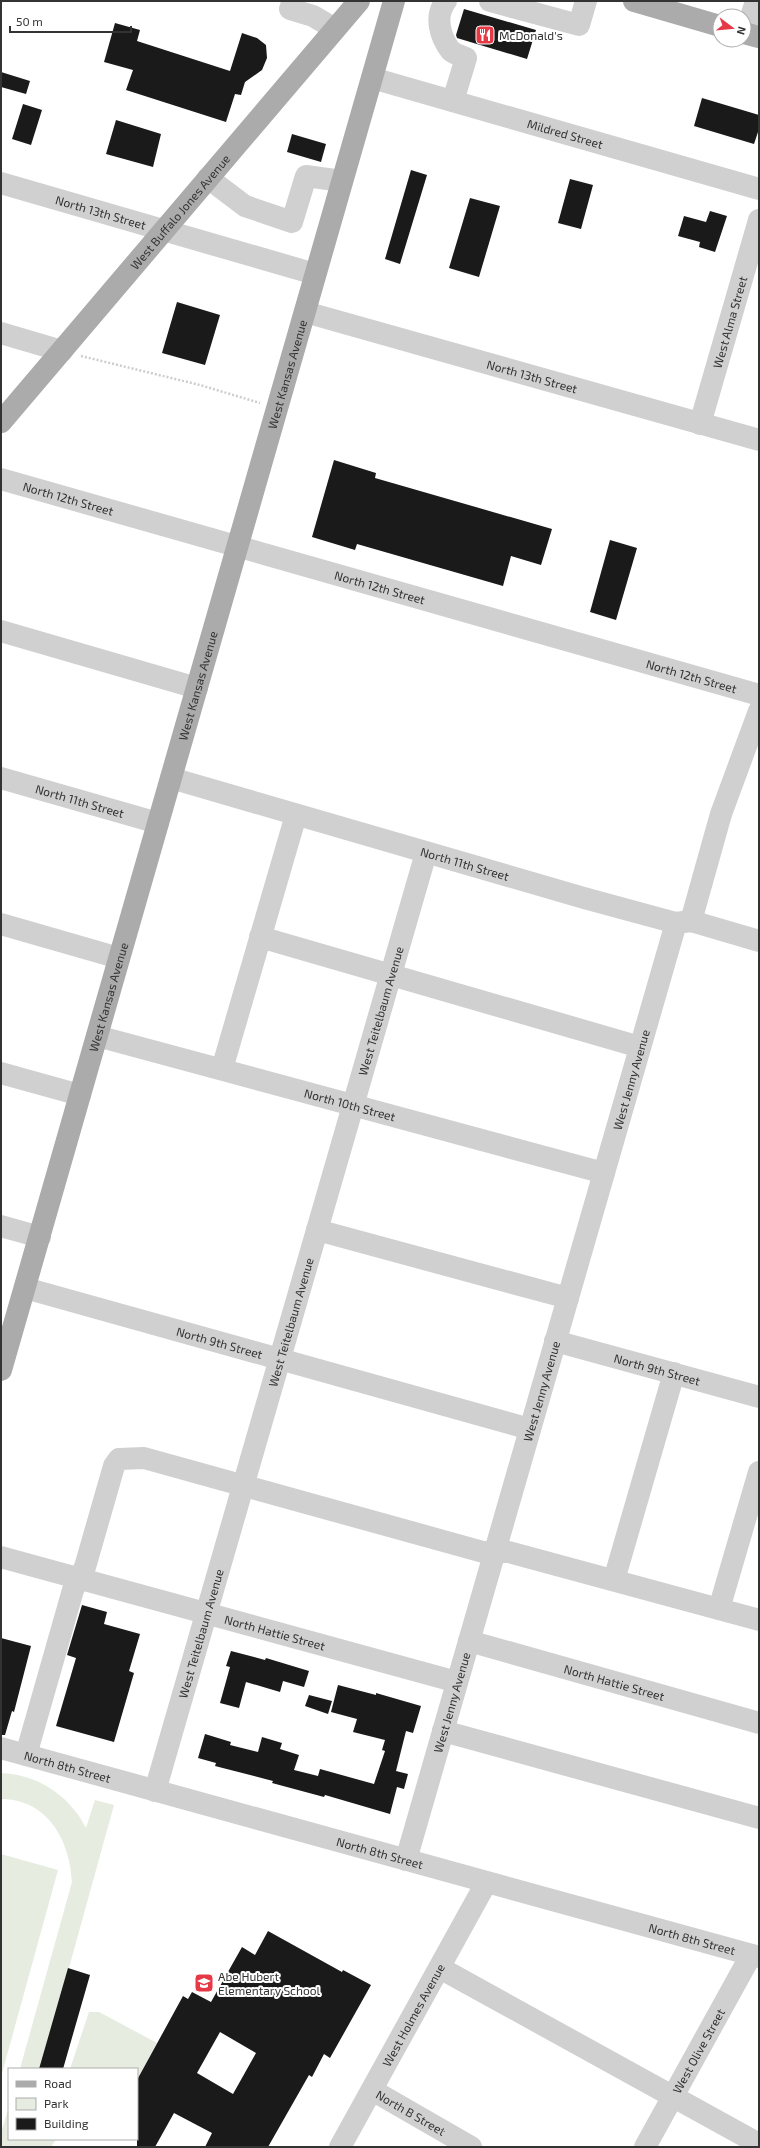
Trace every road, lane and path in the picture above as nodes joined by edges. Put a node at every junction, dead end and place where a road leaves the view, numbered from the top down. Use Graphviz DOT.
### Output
graph roads {
  1 [pos="293,1"];
  2 [pos="359,1"];
  3 [pos="394,1"];
  4 [pos="446,1"];
  5 [pos="490,1"];
  6 [pos="586,1"];
  7 [pos="756,1"];
  8 [pos="641,2"];
  9 [pos="752,23"];
  10 [pos="712,24"];
  11 [pos="335,29"];
  12 [pos="372,78"];
  13 [pos="453,101"];
  14 [pos="208,178"];
  15 [pos="342,181"];
  16 [pos="1,183"];
  17 [pos="759,189"];
  18 [pos="759,220"];
  19 [pos="164,231"];
  20 [pos="315,274"];
  21 [pos="305,312"];
  22 [pos="1,333"];
  23 [pos="62,351"];
  24 [pos="278,407"];
  25 [pos="1,422"];
  26 [pos="700,424"];
  27 [pos="759,440"];
  28 [pos="1,478"];
  29 [pos="238,545"];
  30 [pos="1,631"];
  31 [pos="197,688"];
  32 [pos="759,695"];
  33 [pos="759,711"];
  34 [pos="1,778"];
  35 [pos="171,778"];
  36 [pos="296,815"];
  37 [pos="158,822"];
  38 [pos="426,853"];
  39 [pos="683,922"];
  40 [pos="1,924"];
  41 [pos="260,937"];
  42 [pos="759,940"];
  43 [pos="119,958"];
  44 [pos="391,975"];
  45 [pos="97,1036"];
  46 [pos="640,1047"];
  47 [pos="222,1069"];
  48 [pos="1,1073"];
  49 [pos="80,1095"];
  50 [pos="354,1104"];
  51 [pos="604,1173"];
  52 [pos="1,1226"];
  53 [pos="317,1230"];
  54 [pos="40,1237"];
  55 [pos="25,1288"];
  56 [pos="568,1298"];
  57 [pos="555,1341"];
  58 [pos="280,1359"];
  59 [pos="1,1370"];
  60 [pos="674,1373"];
  61 [pos="759,1397"];
  62 [pos="530,1430"];
  63 [pos="759,1472"];
  64 [pos="243,1486"];
  65 [pos="494,1552"];
  66 [pos="1,1557"];
  67 [pos="79,1578"];
  68 [pos="614,1580"];
  69 [pos="719,1609"];
  70 [pos="206,1613"];
  71 [pos="759,1620"];
  72 [pos="469,1641"];
  73 [pos="457,1682"];
  74 [pos="759,1723"];
  75 [pos="443,1731"];
  76 [pos="1,1748"];
  77 [pos="26,1755"];
  78 [pos="155,1791"];
  79 [pos="759,1818"];
  80 [pos="406,1860"];
  81 [pos="486,1883"];
  82 [pos="755,1956"];
  83 [pos="440,1968"];
  84 [pos="372,2090"];
  85 [pos="672,2098"];
  86 [pos="759,2144"];
  87 [pos="340,2147"];
  88 [pos="471,2147"];
  89 [pos="646,2147"];
  1 -- 11 [label="street"];
  2 -- 11 [label="main road, West Buffalo Jones Avenue"];
  3 -- 12 [label="main road, West Kansas Avenue"];
  4 -- 13 [label="street"];
  5 -- 6 [label="street"];
  7 -- 9 [label="street"];
  8 -- 10 [label="main road"];
  11 -- 14 [label="main road, West Buffalo Jones Avenue"];
  12 -- 13 [label="street, Mildred Street"];
  12 -- 15 [label="main road, West Kansas Avenue"];
  13 -- 17 [label="street, Mildred Street"];
  14 -- 15 [label="street"];
  14 -- 19 [label="main road, West Buffalo Jones Avenue"];
  15 -- 20 [label="main road, West Kansas Avenue"];
  16 -- 19 [label="street, North 13th Street"];
  18 -- 26 [label="street, West Alma Street"];
  19 -- 20 [label="street, North 13th Street"];
  19 -- 23 [label="main road, West Buffalo Jones Avenue"];
  20 -- 21 [label="main road, West Kansas Avenue"];
  21 -- 24 [label="main road, West Kansas Avenue"];
  21 -- 26 [label="street, North 13th Street"];
  22 -- 23 [label="street"];
  23 -- 24 [label="path"];
  23 -- 25 [label="main road, West Buffalo Jones Avenue"];
  24 -- 29 [label="main road, West Kansas Avenue"];
  26 -- 27 [label="street, North 13th Street"];
  28 -- 29 [label="street, North 12th Street"];
  29 -- 31 [label="main road, West Kansas Avenue"];
  29 -- 32 [label="street, North 12th Street"];
  30 -- 31 [label="street"];
  31 -- 35 [label="main road, West Kansas Avenue"];
  33 -- 39 [label="street, West Jenny Avenue"];
  34 -- 37 [label="street, North 11th Street"];
  35 -- 36 [label="street, North 11th Street"];
  35 -- 37 [label="main road, West Kansas Avenue"];
  36 -- 38 [label="street, North 11th Street"];
  36 -- 41 [label="street"];
  37 -- 43 [label="main road, West Kansas Avenue"];
  38 -- 39 [label="street, North 11th Street"];
  38 -- 44 [label="street, West Teitelbaum Avenue"];
  39 -- 42 [label="street, North 11th Street"];
  39 -- 46 [label="street, West Jenny Avenue"];
  40 -- 43 [label="street"];
  41 -- 44 [label="street"];
  41 -- 47 [label="street"];
  43 -- 45 [label="main road, West Kansas Avenue"];
  44 -- 46 [label="street"];
  44 -- 50 [label="street, West Teitelbaum Avenue"];
  45 -- 47 [label="street, North 10th Street"];
  45 -- 49 [label="main road, West Kansas Avenue"];
  46 -- 51 [label="street, West Jenny Avenue"];
  47 -- 50 [label="street, North 10th Street"];
  48 -- 49 [label="street"];
  49 -- 54 [label="main road, West Kansas Avenue"];
  50 -- 51 [label="street, North 10th Street"];
  50 -- 53 [label="street, West Teitelbaum Avenue"];
  51 -- 56 [label="street, West Jenny Avenue"];
  52 -- 54 [label="street"];
  53 -- 56 [label="street"];
  53 -- 58 [label="street, West Teitelbaum Avenue"];
  54 -- 55 [label="main road, West Kansas Avenue"];
  55 -- 58 [label="street, North 9th Street"];
  55 -- 59 [label="main road, West Kansas Avenue"];
  56 -- 57 [label="street, West Jenny Avenue"];
  57 -- 60 [label="street, North 9th Street"];
  57 -- 62 [label="street, West Jenny Avenue"];
  58 -- 62 [label="street, North 9th Street"];
  58 -- 64 [label="street, West Teitelbaum Avenue"];
  60 -- 61 [label="street, North 9th Street"];
  60 -- 68 [label="street"];
  62 -- 65 [label="street, West Jenny Avenue"];
  63 -- 69 [label="street"];
  64 -- 65 [label="street"];
  64 -- 67 [label="street"];
  64 -- 70 [label="street, West Teitelbaum Avenue"];
  65 -- 68 [label="street"];
  65 -- 72 [label="street, West Jenny Avenue"];
  66 -- 67 [label="street, North Hattie Street"];
  67 -- 70 [label="street, North Hattie Street"];
  67 -- 77 [label="street"];
  68 -- 69 [label="street"];
  69 -- 71 [label="street"];
  70 -- 73 [label="street, North Hattie Street"];
  70 -- 78 [label="street, West Teitelbaum Avenue"];
  72 -- 73 [label="street, West Jenny Avenue"];
  72 -- 74 [label="street, North Hattie Street"];
  73 -- 75 [label="street, West Jenny Avenue"];
  75 -- 79 [label="street"];
  75 -- 80 [label="street, West Jenny Avenue"];
  76 -- 77 [label="street, North 8th Street"];
  77 -- 78 [label="street, North 8th Street"];
  78 -- 80 [label="street, North 8th Street"];
  80 -- 81 [label="street, North 8th Street"];
  81 -- 82 [label="street, North 8th Street"];
  81 -- 83 [label="street, West Holmes Avenue"];
  82 -- 85 [label="street, West Olive Street"];
  83 -- 84 [label="street, West Holmes Avenue"];
  83 -- 85 [label="street"];
  84 -- 87 [label="street, West Holmes Avenue"];
  84 -- 88 [label="street, North B Street"];
  85 -- 86 [label="street"];
  85 -- 89 [label="street, West Olive Street"];
}
